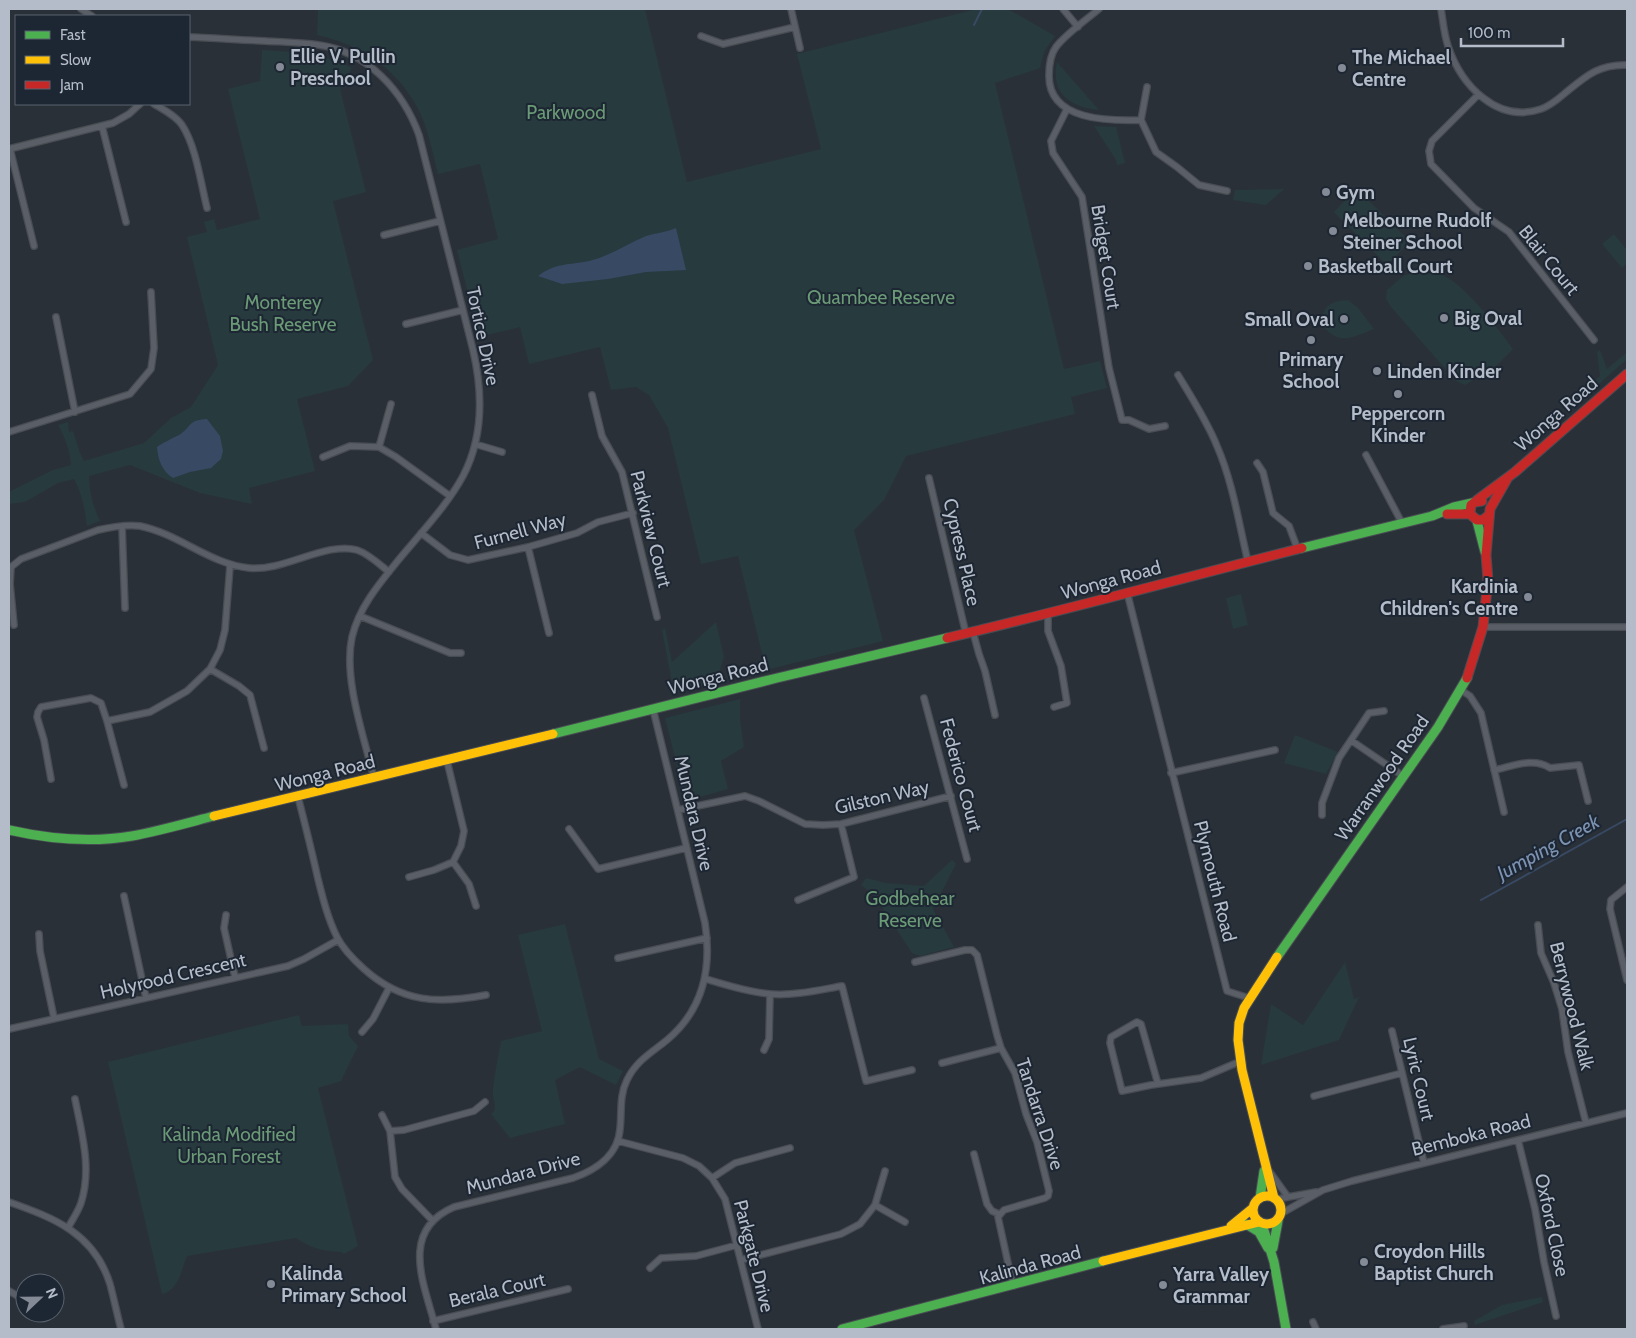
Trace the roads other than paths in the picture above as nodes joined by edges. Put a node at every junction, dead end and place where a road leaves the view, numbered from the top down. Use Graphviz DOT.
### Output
graph roads {
  1 [pos="791,9"];
  2 [pos="1063,9"];
  3 [pos="1099,9"];
  4 [pos="1440,9"];
  5 [pos="795,27"];
  6 [pos="1078,27"];
  7 [pos="701,36"];
  8 [pos="190,37"];
  9 [pos="800,48"];
  10 [pos="1627,65"];
  11 [pos="1147,87"];
  12 [pos="1478,95"];
  13 [pos="139,105"];
  14 [pos="156,105"];
  15 [pos="1067,109"];
  16 [pos="1141,120"];
  17 [pos="102,126"];
  18 [pos="9,149"];
  19 [pos="1227,191"];
  20 [pos="207,208"];
  21 [pos="440,221"];
  22 [pos="126,222"];
  23 [pos="384,235"];
  24 [pos="34,246"];
  25 [pos="151,292"];
  26 [pos="463,310"];
  27 [pos="56,317"];
  28 [pos="406,324"];
  29 [pos="1594,340"];
  30 [pos="1627,374"];
  31 [pos="1178,375"];
  32 [pos="592,395"];
  33 [pos="391,404"];
  34 [pos="74,412"];
  35 [pos="1165,426"];
  36 [pos="9,432"];
  37 [pos="475,444"];
  38 [pos="380,447"];
  39 [pos="502,452"];
  40 [pos="1366,455"];
  41 [pos="323,457"];
  42 [pos="1256,463"];
  43 [pos="929,478"];
  44 [pos="1506,478"];
  45 [pos="450,496"];
  46 [pos="1474,502"];
  47 [pos="1489,512"];
  48 [pos="633,513"];
  49 [pos="1470,514"];
  50 [pos="1432,516"];
  51 [pos="1477,521"];
  52 [pos="1402,523"];
  53 [pos="122,526"];
  54 [pos="421,533"];
  55 [pos="528,547"];
  56 [pos="1298,550"];
  57 [pos="1486,555"];
  58 [pos="1248,562"];
  59 [pos="230,566"];
  60 [pos="388,572"];
  61 [pos="1127,592"];
  62 [pos="125,608"];
  63 [pos="1048,614"];
  64 [pos="360,616"];
  65 [pos="657,617"];
  66 [pos="14,626"];
  67 [pos="1483,627"];
  68 [pos="1627,627"];
  69 [pos="549,633"];
  70 [pos="970,633"];
  71 [pos="461,653"];
  72 [pos="210,669"];
  73 [pos="1461,690"];
  74 [pos="924,698"];
  75 [pos="1054,707"];
  76 [pos="654,709"];
  77 [pos="1384,711"];
  78 [pos="995,715"];
  79 [pos="108,721"];
  80 [pos="1352,741"];
  81 [pos="264,748"];
  82 [pos="1275,750"];
  83 [pos="447,761"];
  84 [pos="1494,770"];
  85 [pos="1171,773"];
  86 [pos="1403,776"];
  87 [pos="374,778"];
  88 [pos="51,779"];
  89 [pos="124,785"];
  90 [pos="952,796"];
  91 [pos="298,797"];
  92 [pos="1588,801"];
  93 [pos="678,810"];
  94 [pos="1504,812"];
  95 [pos="1322,815"];
  96 [pos="841,824"];
  97 [pos="569,829"];
  98 [pos="9,830"];
  99 [pos="686,848"];
  100 [pos="967,859"];
  101 [pos="453,862"];
  102 [pos="409,877"];
  103 [pos="1627,887"];
  104 [pos="124,896"];
  105 [pos="798,900"];
  106 [pos="476,906"];
  107 [pos="226,915"];
  108 [pos="1538,926"];
  109 [pos="38,934"];
  110 [pos="707,938"];
  111 [pos="338,940"];
  112 [pos="618,958"];
  113 [pos="915,962"];
  114 [pos="236,977"];
  115 [pos="706,979"];
  116 [pos="1627,980"];
  117 [pos="389,988"];
  118 [pos="770,994"];
  119 [pos="486,995"];
  120 [pos="146,998"];
  121 [pos="1249,998"];
  122 [pos="54,1018"];
  123 [pos="9,1029"];
  124 [pos="1392,1031"];
  125 [pos="362,1032"];
  126 [pos="1001,1048"];
  127 [pos="764,1050"];
  128 [pos="1241,1061"];
  129 [pos="942,1063"];
  130 [pos="912,1070"];
  131 [pos="1402,1073"];
  132 [pos="1158,1084"];
  133 [pos="1314,1096"];
  134 [pos="75,1100"];
  135 [pos="485,1102"];
  136 [pos="1627,1113"];
  137 [pos="382,1115"];
  138 [pos="1586,1123"];
  139 [pos="390,1131"];
  140 [pos="1518,1140"];
  141 [pos="618,1141"];
  142 [pos="790,1148"];
  143 [pos="974,1154"];
  144 [pos="1265,1162"];
  145 [pos="1424,1162"];
  146 [pos="885,1171"];
  147 [pos="712,1178"];
  148 [pos="1323,1190"];
  149 [pos="1288,1197"];
  150 [pos="1260,1198"];
  151 [pos="1276,1198"];
  152 [pos="9,1202"];
  153 [pos="875,1206"];
  154 [pos="1253,1208"];
  155 [pos="999,1214"];
  156 [pos="1280,1217"];
  157 [pos="432,1220"];
  158 [pos="905,1222"];
  159 [pos="1260,1223"];
  160 [pos="1246,1224"];
  161 [pos="68,1228"];
  162 [pos="1224,1230"];
  163 [pos="737,1245"];
  164 [pos="1272,1255"];
  165 [pos="741,1260"];
  166 [pos="650,1268"];
  167 [pos="1013,1286"];
  168 [pos="568,1289"];
  169 [pos="1556,1316"];
  170 [pos="433,1321"];
  171 [pos="1313,1322"];
  172 [pos="1464,1326"];
  173 [pos="121,1329"];
  174 [pos="436,1329"];
  175 [pos="758,1329"];
  176 [pos="842,1329"];
  177 [pos="1286,1329"];
  178 [pos="1316,1329"];
  179 [pos="1443,1329"];
  1 -- 5 [label="street"];
  2 -- 6 [label="street"];
  3 -- 6 [label="street"];
  4 -- 12 [label="street"];
  5 -- 7 [label="street"];
  5 -- 9 [label="street"];
  6 -- 15 [label="street"];
  8 -- 21 [label="street, Tortice Drive"];
  10 -- 12 [label="street"];
  11 -- 16 [label="street"];
  12 -- 29 [label="street, Blair Court"];
  13 -- 17 [label="street"];
  14 -- 20 [label="street"];
  15 -- 16 [label="street"];
  15 -- 35 [label="street, Bridget Court"];
  16 -- 19 [label="street"];
  17 -- 18 [label="street"];
  17 -- 22 [label="street"];
  18 -- 24 [label="street"];
  21 -- 23 [label="street"];
  21 -- 26 [label="street, Tortice Drive"];
  25 -- 34 [label="street"];
  26 -- 28 [label="street"];
  26 -- 37 [label="street, Tortice Drive"];
  27 -- 34 [label="street"];
  30 -- 44 [label="main road, Wonga Road"];
  31 -- 58 [label="street"];
  32 -- 48 [label="street, Parkview Court"];
  33 -- 38 [label="street"];
  34 -- 36 [label="street"];
  37 -- 39 [label="street"];
  37 -- 45 [label="street, Tortice Drive"];
  38 -- 41 [label="street"];
  38 -- 45 [label="street"];
  40 -- 52 [label="street"];
  42 -- 56 [label="street"];
  43 -- 70 [label="street, Cypress Place"];
  44 -- 46 [label="main road, Wonga Road"];
  44 -- 47 [label="main road, Wonga Road"];
  45 -- 54 [label="street, Tortice Drive"];
  46 -- 47 [label="main road"];
  46 -- 49 [label="main road"];
  46 -- 50 [label="main road, Wonga Road"];
  47 -- 51 [label="main road"];
  47 -- 57 [label="main road, Warranwood Road"];
  48 -- 55 [label="street, Furnell Way"];
  48 -- 65 [label="street, Parkview Court"];
  49 -- 50 [label="main road, Wonga Road"];
  49 -- 51 [label="main road"];
  50 -- 52 [label="main road, Wonga Road"];
  51 -- 57 [label="main road, Warranwood Road"];
  52 -- 56 [label="main road, Wonga Road"];
  53 -- 59 [label="street"];
  53 -- 62 [label="street"];
  53 -- 66 [label="street"];
  54 -- 55 [label="street, Furnell Way"];
  54 -- 60 [label="street, Tortice Drive"];
  55 -- 69 [label="street"];
  56 -- 58 [label="main road, Wonga Road"];
  57 -- 67 [label="main road, Warranwood Road"];
  58 -- 61 [label="main road, Wonga Road"];
  59 -- 60 [label="street"];
  59 -- 72 [label="street"];
  60 -- 64 [label="street, Tortice Drive"];
  61 -- 63 [label="main road, Wonga Road"];
  61 -- 85 [label="street, Plymouth Road"];
  63 -- 70 [label="main road, Wonga Road"];
  63 -- 75 [label="street"];
  64 -- 71 [label="street"];
  64 -- 87 [label="street, Tortice Drive"];
  67 -- 68 [label="street"];
  67 -- 73 [label="main road, Warranwood Road"];
  70 -- 76 [label="main road, Wonga Road"];
  70 -- 78 [label="street, Cypress Place"];
  72 -- 79 [label="street"];
  72 -- 81 [label="street"];
  73 -- 84 [label="street"];
  73 -- 86 [label="main road, Warranwood Road"];
  74 -- 90 [label="street, Federico Court"];
  76 -- 83 [label="main road, Wonga Road"];
  76 -- 93 [label="street, Mundara Drive"];
  77 -- 80 [label="street"];
  79 -- 88 [label="street"];
  79 -- 89 [label="street"];
  80 -- 86 [label="street"];
  80 -- 95 [label="street"];
  82 -- 85 [label="street"];
  83 -- 87 [label="main road, Wonga Road"];
  83 -- 101 [label="street"];
  84 -- 92 [label="street"];
  84 -- 94 [label="street"];
  85 -- 121 [label="street, Plymouth Road"];
  86 -- 121 [label="main road, Warranwood Road"];
  87 -- 91 [label="main road, Wonga Road"];
  90 -- 96 [label="street, Gilston Way"];
  90 -- 100 [label="street, Federico Court"];
  91 -- 98 [label="main road, Wonga Road"];
  91 -- 111 [label="street"];
  93 -- 96 [label="street, Gilston Way"];
  93 -- 99 [label="street, Mundara Drive"];
  96 -- 105 [label="street"];
  97 -- 99 [label="street"];
  99 -- 110 [label="street, Mundara Drive"];
  101 -- 102 [label="street"];
  101 -- 106 [label="street"];
  103 -- 116 [label="street"];
  104 -- 120 [label="street"];
  107 -- 114 [label="street"];
  108 -- 138 [label="street, Berrywood Walk"];
  109 -- 122 [label="street"];
  110 -- 112 [label="street"];
  110 -- 115 [label="street, Mundara Drive"];
  111 -- 114 [label="street, Holyrood Crescent"];
  111 -- 117 [label="street"];
  113 -- 126 [label="street, Tandarra Drive"];
  114 -- 120 [label="street, Holyrood Crescent"];
  115 -- 118 [label="street"];
  115 -- 141 [label="street, Mundara Drive"];
  117 -- 119 [label="street"];
  117 -- 125 [label="street"];
  118 -- 127 [label="street"];
  118 -- 130 [label="street"];
  120 -- 122 [label="street, Holyrood Crescent"];
  121 -- 128 [label="main road"];
  122 -- 123 [label="street, Holyrood Crescent"];
  124 -- 131 [label="street, Lyric Court"];
  126 -- 129 [label="street"];
  126 -- 155 [label="street, Tandarra Drive"];
  128 -- 132 [label="street"];
  128 -- 144 [label="main road"];
  131 -- 133 [label="street"];
  131 -- 145 [label="street, Lyric Court"];
  132 -- 132 [label="street"];
  134 -- 161 [label="street"];
  135 -- 139 [label="street"];
  136 -- 138 [label="street, Bemboka Road"];
  137 -- 139 [label="street"];
  138 -- 140 [label="street, Bemboka Road"];
  139 -- 157 [label="street"];
  140 -- 145 [label="street, Bemboka Road"];
  140 -- 169 [label="street, Oxford Close"];
  141 -- 147 [label="street, Parkgate Drive"];
  141 -- 157 [label="street, Mundara Drive"];
  142 -- 147 [label="street"];
  143 -- 155 [label="street"];
  144 -- 149 [label="street"];
  144 -- 150 [label="main road"];
  144 -- 151 [label="main road"];
  145 -- 148 [label="street, Bemboka Road"];
  146 -- 153 [label="street"];
  147 -- 163 [label="street, Parkgate Drive"];
  148 -- 149 [label="street, Bemboka Road"];
  148 -- 156 [label="street, Bemboka Road"];
  149 -- 151 [label="street, Bemboka Road"];
  150 -- 151 [label="main road"];
  150 -- 154 [label="main road"];
  151 -- 156 [label="main road"];
  152 -- 161 [label="street"];
  153 -- 158 [label="street"];
  153 -- 165 [label="street"];
  154 -- 159 [label="main road"];
  154 -- 162 [label="main road, Kalinda Road"];
  155 -- 167 [label="street"];
  156 -- 159 [label="main road"];
  156 -- 164 [label="main road"];
  157 -- 170 [label="street"];
  159 -- 160 [label="main road, Kalinda Road"];
  159 -- 164 [label="main road"];
  160 -- 162 [label="main road, Kalinda Road"];
  160 -- 164 [label="main road"];
  161 -- 173 [label="street"];
  162 -- 167 [label="main road, Kalinda Road"];
  163 -- 165 [label="street, Parkgate Drive"];
  163 -- 166 [label="street"];
  164 -- 177 [label="main road"];
  165 -- 175 [label="street, Parkgate Drive"];
  167 -- 176 [label="main road, Kalinda Road"];
  168 -- 170 [label="street, Berala Court"];
  170 -- 174 [label="street"];
  171 -- 178 [label="street"];
  172 -- 179 [label="street"];
}
